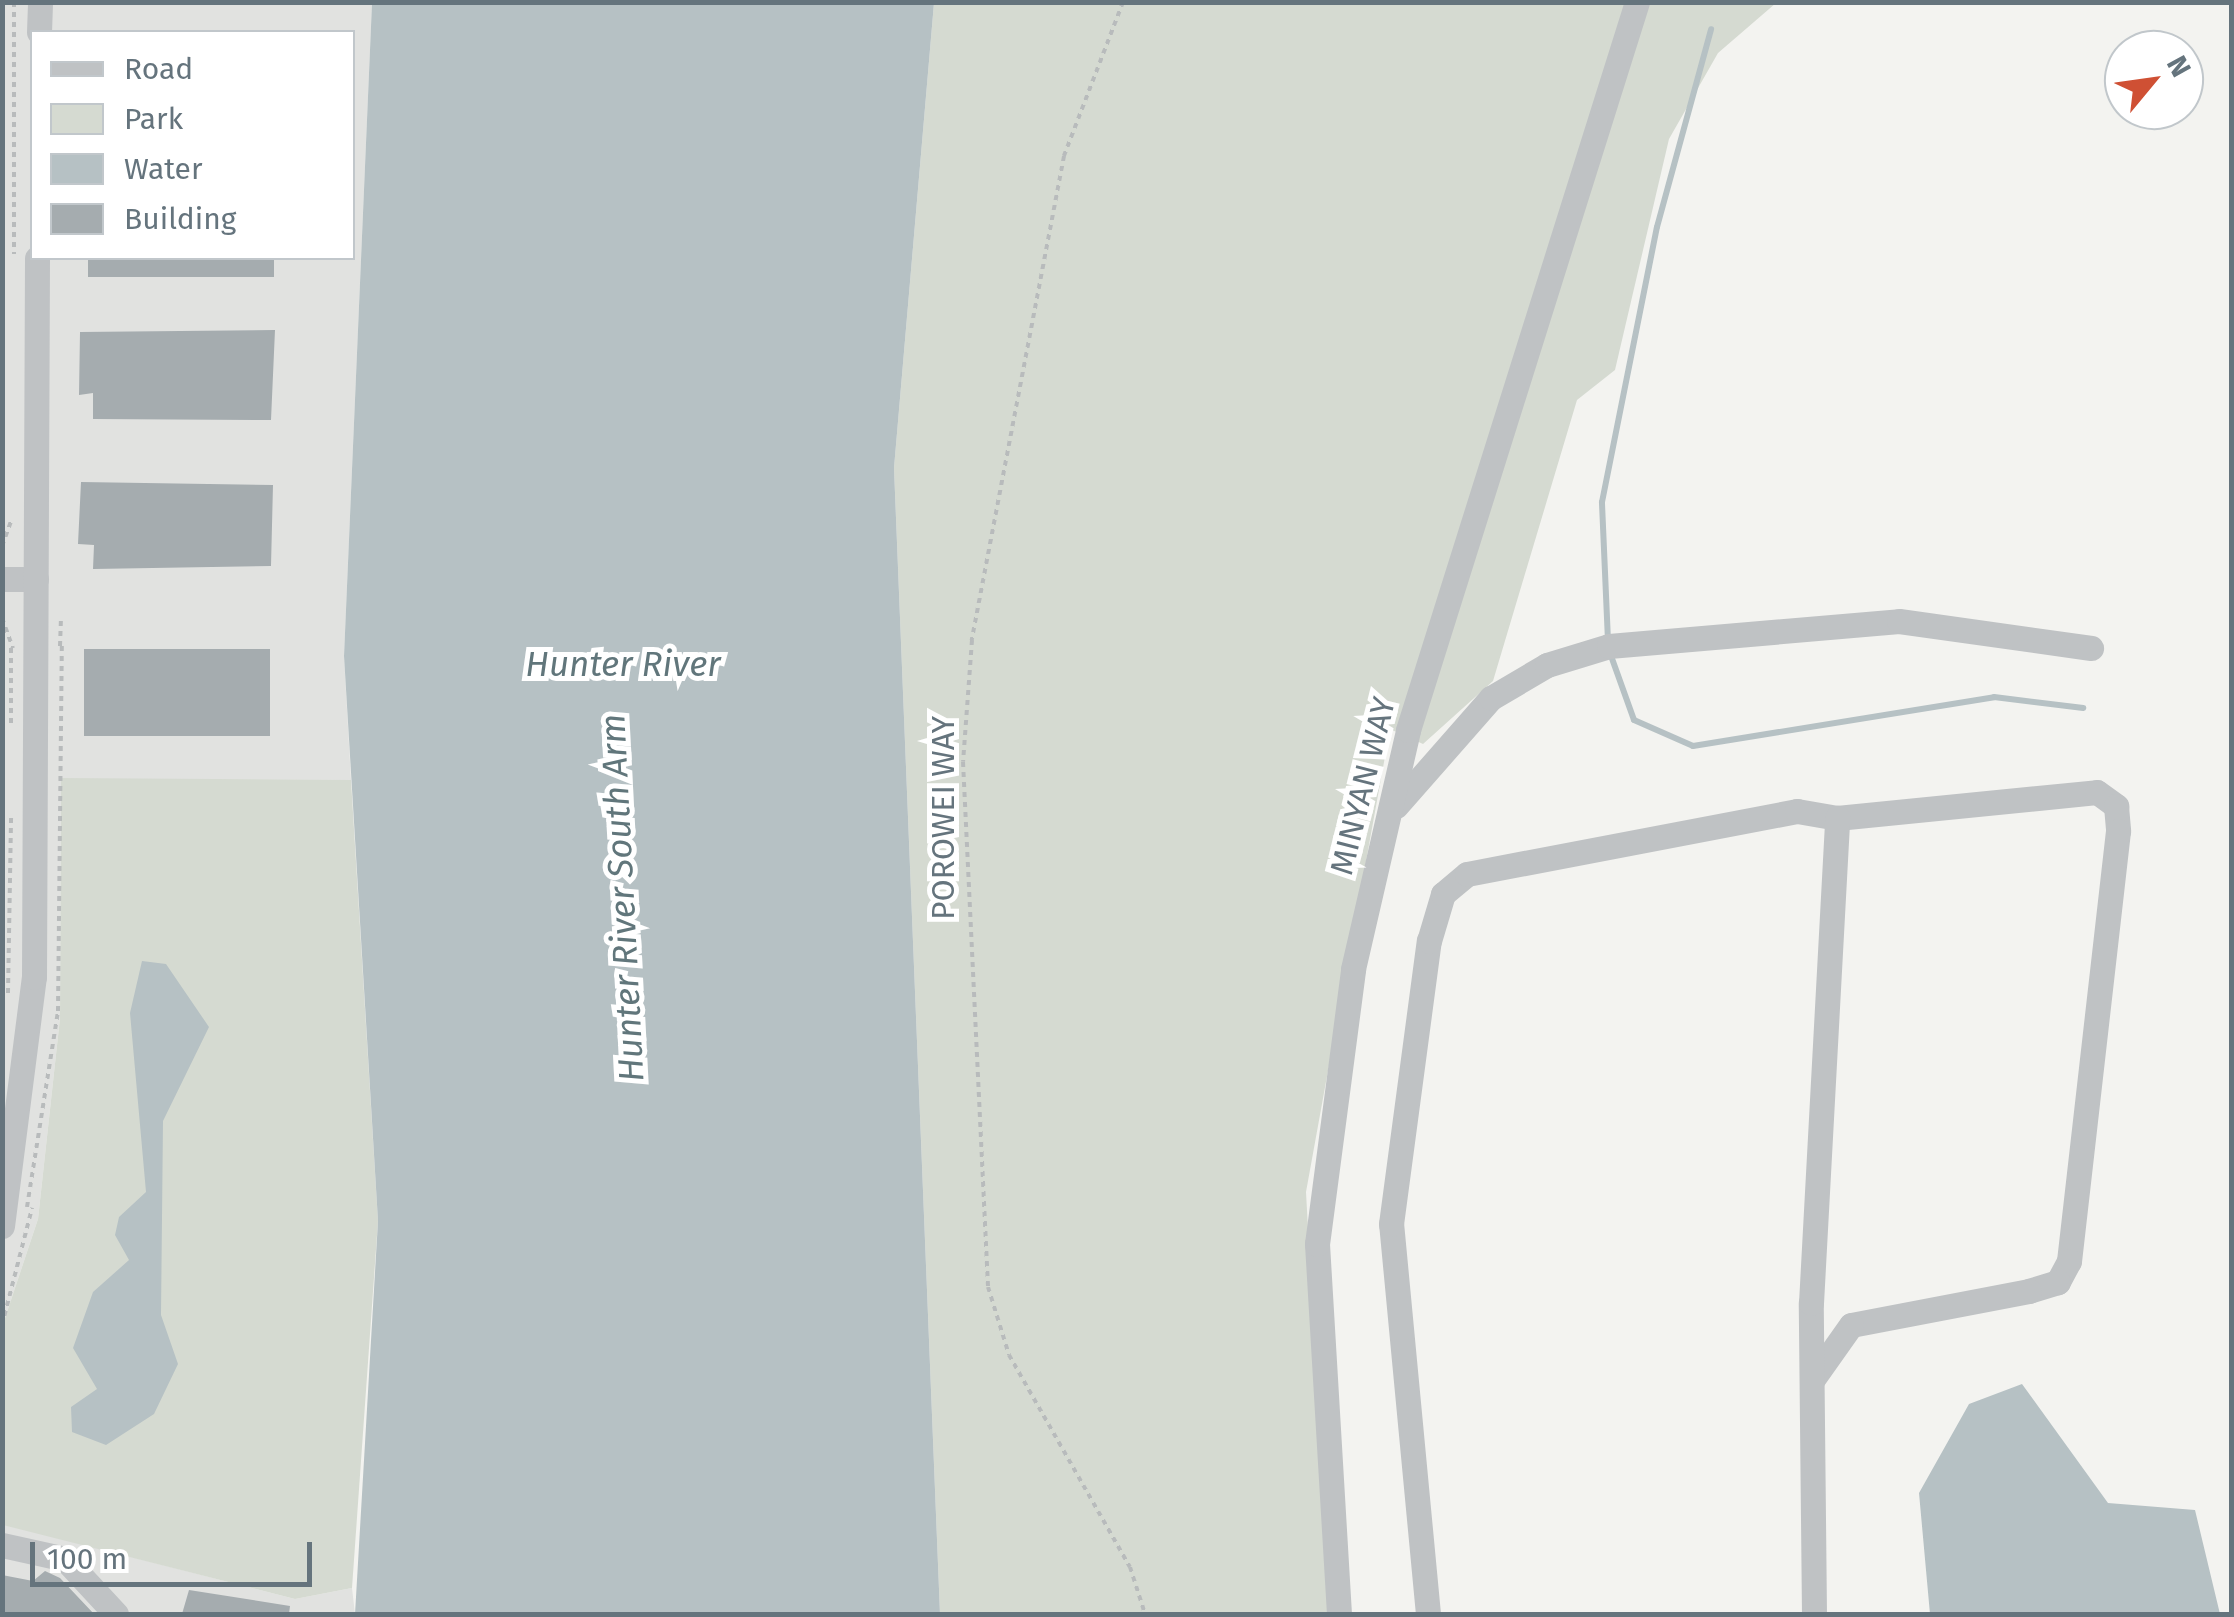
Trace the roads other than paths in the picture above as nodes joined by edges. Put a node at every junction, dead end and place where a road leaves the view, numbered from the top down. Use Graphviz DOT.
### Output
graph roads {
  1 [pos="40,2"];
  2 [pos="1637,2"];
  3 [pos="39,30"];
  4 [pos="37,260"];
  5 [pos="2,579"];
  6 [pos="36,579"];
  7 [pos="2091,648"];
  8 [pos="1837,818"];
  9 [pos="1382,829"];
  10 [pos="2,1226"];
  11 [pos="1812,1380"];
  12 [pos="2,1544"];
  13 [pos="116,1614"];
  14 [pos="1340,1614"];
  15 [pos="1428,1614"];
  16 [pos="1814,1614"];
  1 -- 3 [label="street"];
  2 -- 9 [label="street, MINYAN WAY"];
  4 -- 6 [label="street"];
  5 -- 6 [label="street"];
  6 -- 10 [label="street"];
  7 -- 9 [label="street"];
  8 -- 11 [label="street"];
  8 -- 11 [label="street"];
  8 -- 15 [label="street"];
  9 -- 14 [label="street, MINYAN WAY"];
  11 -- 16 [label="street"];
  12 -- 13 [label="street"];
}
